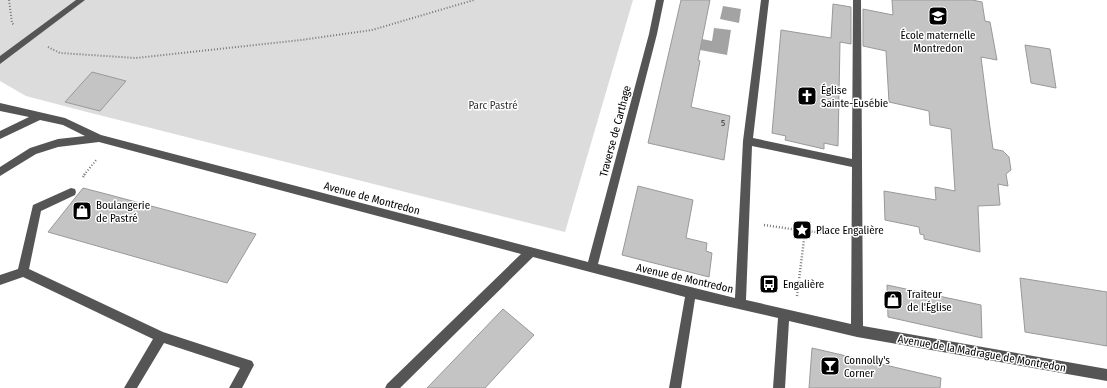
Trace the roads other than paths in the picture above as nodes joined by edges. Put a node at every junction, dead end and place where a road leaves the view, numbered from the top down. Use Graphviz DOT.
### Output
graph roads {
  1 [pos="81,0"];
  2 [pos="660,0"];
  3 [pos="764,0"];
  4 [pos="857,0"];
  5 [pos="0,61"];
  6 [pos="0,107"];
  7 [pos="40,116"];
  8 [pos="0,135"];
  9 [pos="99,138"];
  10 [pos="748,141"];
  11 [pos="857,164"];
  12 [pos="0,172"];
  13 [pos="72,192"];
  14 [pos="531,252"];
  15 [pos="592,268"];
  16 [pos="23,272"];
  17 [pos="0,280"];
  18 [pos="691,293"];
  19 [pos="740,303"];
  20 [pos="789,315"];
  21 [pos="856,331"];
  22 [pos="161,337"];
  23 [pos="1107,375"];
  24 [pos="130,388"];
  25 [pos="235,388"];
  26 [pos="391,388"];
  27 [pos="675,388"];
  28 [pos="779,388"];
  1 -- 5 [label="street"];
  2 -- 15 [label="street, Traverse de Carthage"];
  3 -- 10 [label="street"];
  4 -- 11 [label="street"];
  6 -- 7 [label="street, Avenue de Montredon"];
  7 -- 8 [label="street"];
  7 -- 9 [label="street, Avenue de Montredon"];
  9 -- 12 [label="street"];
  9 -- 14 [label="street, Avenue de Montredon"];
  10 -- 11 [label="street"];
  10 -- 19 [label="street"];
  11 -- 21 [label="street"];
  13 -- 16 [label="street"];
  14 -- 15 [label="street, Avenue de Montredon"];
  14 -- 26 [label="street"];
  15 -- 18 [label="street, Avenue de Montredon"];
  16 -- 17 [label="street"];
  16 -- 22 [label="street"];
  18 -- 19 [label="street, Avenue de Montredon"];
  18 -- 27 [label="street"];
  19 -- 20 [label="street"];
  20 -- 21 [label="street"];
  20 -- 28 [label="street"];
  21 -- 23 [label="street, Avenue de la Madrague de Montredon"];
  22 -- 24 [label="street"];
  22 -- 25 [label="street"];
}
